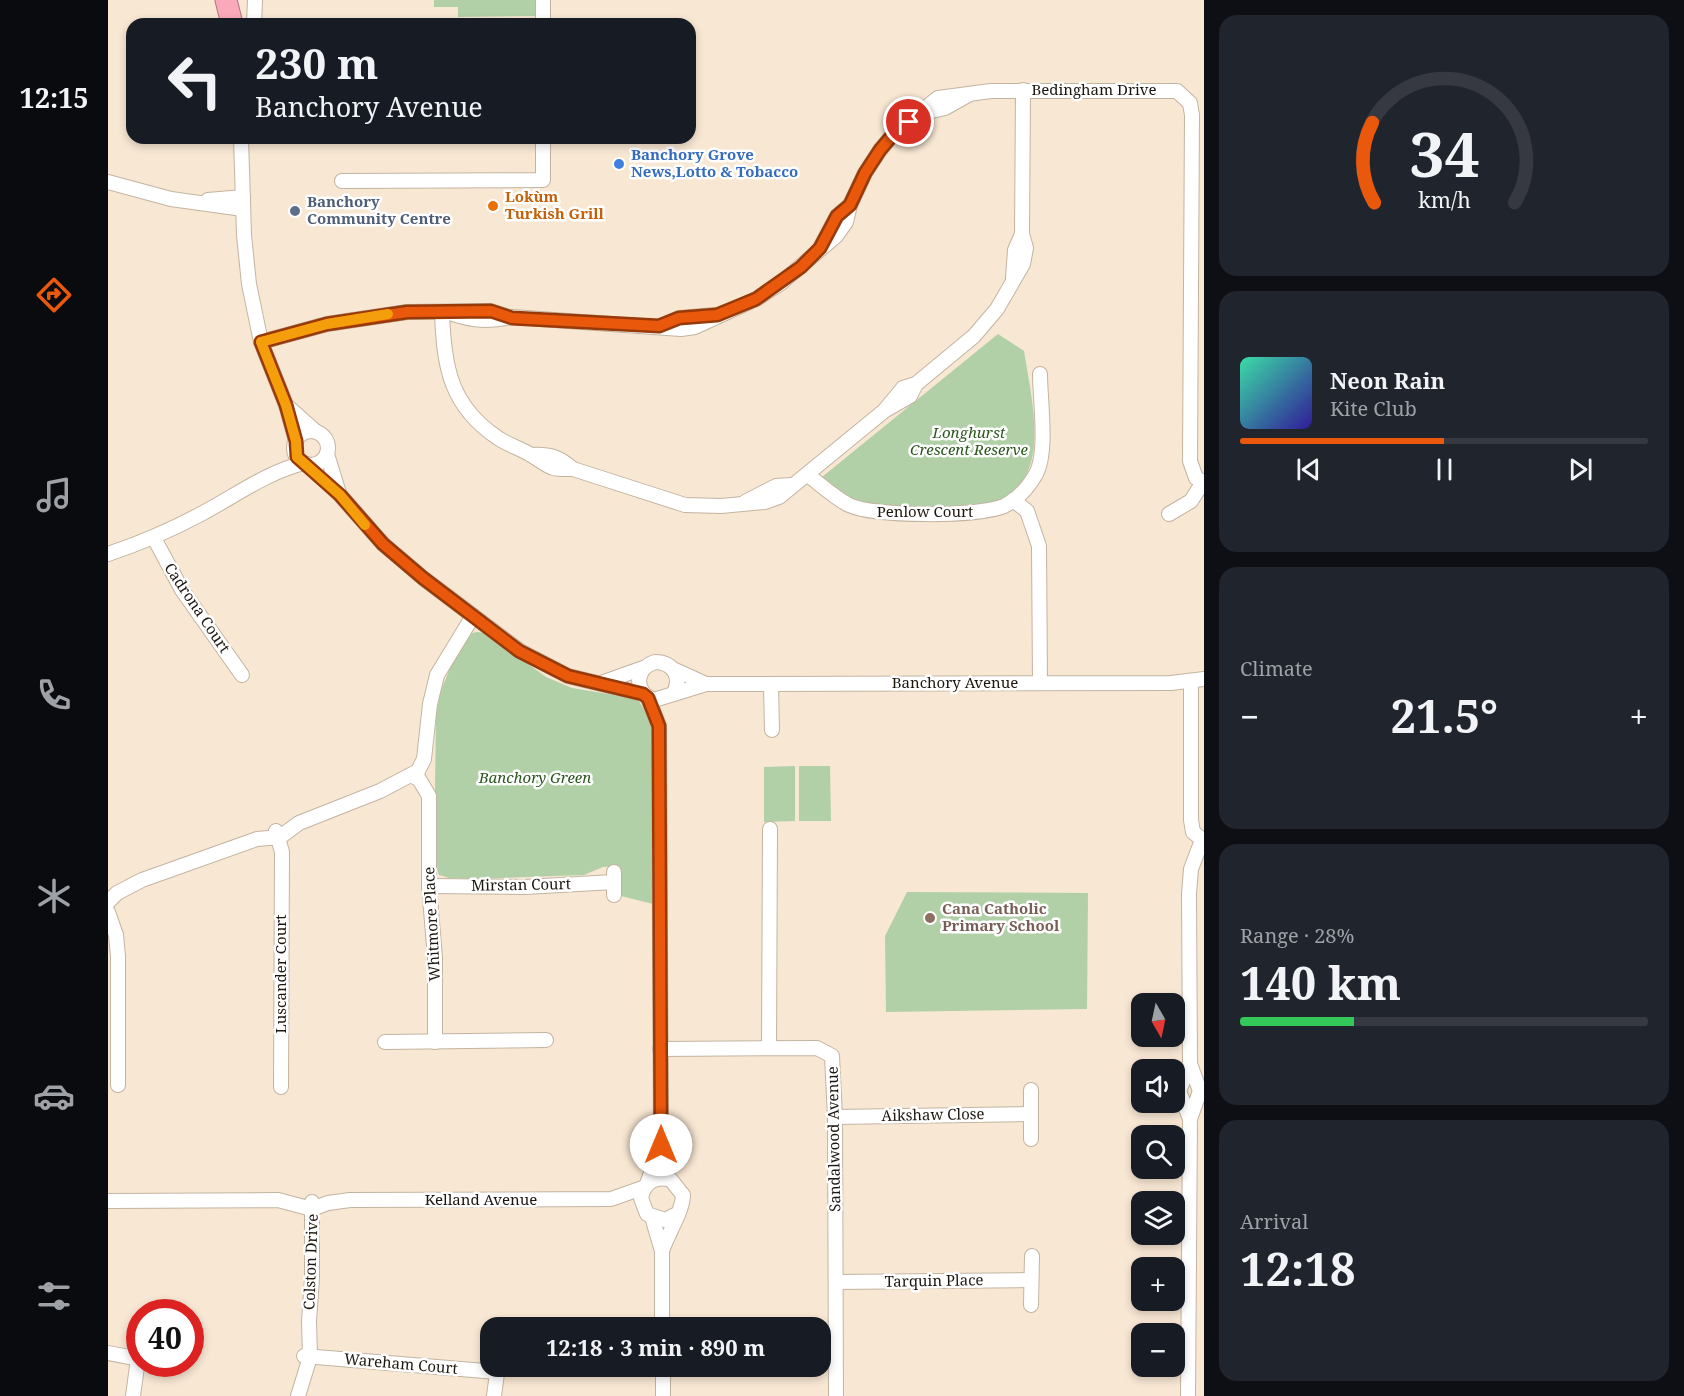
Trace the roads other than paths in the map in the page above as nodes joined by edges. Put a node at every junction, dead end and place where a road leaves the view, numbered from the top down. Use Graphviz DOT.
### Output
graph roads {
  1 [pos="226,0"];
  2 [pos="235,0"];
  3 [pos="255,0"];
  4 [pos="543,0"];
  5 [pos="232,18"];
  6 [pos="234,18"];
  7 [pos="254,18"];
  8 [pos="543,18"];
  9 [pos="1023,90"];
  10 [pos="243,144"];
  11 [pos="543,144"];
  12 [pos="342,181"];
  13 [pos="108,182"];
  14 [pos="243,203"];
  15 [pos="446,313"];
  16 [pos="261,342"];
  17 [pos="1040,374"];
  18 [pos="286,405"];
  19 [pos="315,431"];
  20 [pos="295,446"];
  21 [pos="327,454"];
  22 [pos="306,464"];
  23 [pos="808,475"];
  24 [pos="261,480"];
  25 [pos="1203,482"];
  26 [pos="340,495"];
  27 [pos="1013,500"];
  28 [pos="1168,514"];
  29 [pos="154,538"];
  30 [pos="108,554"];
  31 [pos="473,616"];
  32 [pos="643,668"];
  33 [pos="673,669"];
  34 [pos="242,675"];
  35 [pos="1198,680"];
  36 [pos="601,683"];
  37 [pos="1040,683"];
  38 [pos="706,684"];
  39 [pos="771,684"];
  40 [pos="671,695"];
  41 [pos="646,696"];
  42 [pos="659,726"];
  43 [pos="772,730"];
  44 [pos="415,779"];
  45 [pos="770,829"];
  46 [pos="276,836"];
  47 [pos="1203,841"];
  48 [pos="142,880"];
  49 [pos="614,883"];
  50 [pos="429,886"];
  51 [pos="108,892"];
  52 [pos="108,902"];
  53 [pos="108,912"];
  54 [pos="546,1040"];
  55 [pos="385,1042"];
  56 [pos="435,1042"];
  57 [pos="769,1048"];
  58 [pos="660,1049"];
  59 [pos="1190,1064"];
  60 [pos="118,1085"];
  61 [pos="281,1087"];
  62 [pos="1031,1090"];
  63 [pos="1031,1114"];
  64 [pos="836,1117"];
  65 [pos="1190,1119"];
  66 [pos="1031,1139"];
  67 [pos="661,1145"];
  68 [pos="676,1183"];
  69 [pos="646,1185"];
  70 [pos="611,1199"];
  71 [pos="108,1201"];
  72 [pos="312,1205"];
  73 [pos="677,1214"];
  74 [pos="650,1216"];
  75 [pos="662,1251"];
  76 [pos="1032,1256"];
  77 [pos="1031,1280"];
  78 [pos="836,1282"];
  79 [pos="1032,1305"];
  80 [pos="662,1317"];
  81 [pos="108,1353"];
  82 [pos="126,1356"];
  83 [pos="307,1356"];
  84 [pos="480,1368"];
  85 [pos="136,1377"];
  86 [pos="496,1377"];
  87 [pos="663,1377"];
  88 [pos="298,1393"];
  89 [pos="133,1396"];
  90 [pos="494,1396"];
  91 [pos="663,1396"];
  92 [pos="836,1396"];
  93 [pos="1188,1396"];
  1 -- 5 [label="highway"];
  2 -- 6 [label="street"];
  3 -- 7 [label="street"];
  4 -- 8 [label="street"];
  9 -- 15 [label="street, Bedingham Drive"];
  9 -- 23 [label="street"];
  9 -- 25 [label="street, Bedingham Drive"];
  10 -- 14 [label="street"];
  11 -- 12 [label="street"];
  13 -- 14 [label="street"];
  14 -- 16 [label="street"];
  15 -- 16 [label="street, Bedingham Drive"];
  15 -- 23 [label="street"];
  16 -- 18 [label="street"];
  17 -- 27 [label="street, Penlow Court"];
  18 -- 19 [label="street"];
  18 -- 20 [label="street"];
  19 -- 20 [label="street"];
  19 -- 21 [label="street"];
  20 -- 22 [label="street"];
  20 -- 24 [label="street"];
  21 -- 22 [label="street"];
  21 -- 26 [label="street"];
  22 -- 24 [label="street"];
  22 -- 26 [label="street"];
  23 -- 27 [label="street, Penlow Court"];
  24 -- 29 [label="street"];
  25 -- 28 [label="street, Bedingham Drive"];
  26 -- 31 [label="street"];
  27 -- 37 [label="street"];
  29 -- 30 [label="street"];
  29 -- 34 [label="street, Cadrona Court"];
  31 -- 36 [label="street"];
  31 -- 44 [label="street"];
  32 -- 33 [label="street"];
  32 -- 36 [label="street"];
  32 -- 41 [label="street"];
  33 -- 38 [label="street, Banchory Avenue"];
  33 -- 40 [label="street"];
  35 -- 37 [label="street, Banchory Avenue"];
  35 -- 47 [label="street"];
  36 -- 41 [label="street"];
  37 -- 39 [label="street, Banchory Avenue"];
  38 -- 39 [label="street, Banchory Avenue"];
  38 -- 40 [label="street, Banchory Avenue"];
  39 -- 43 [label="street"];
  40 -- 41 [label="street"];
  40 -- 42 [label="street"];
  41 -- 42 [label="street"];
  42 -- 58 [label="street"];
  44 -- 46 [label="street"];
  44 -- 50 [label="street, Whitmore Place"];
  45 -- 57 [label="street"];
  46 -- 48 [label="street"];
  46 -- 61 [label="street, Luscander Court"];
  47 -- 59 [label="street"];
  48 -- 51 [label="street"];
  48 -- 52 [label="street"];
  49 -- 50 [label="street, Mirstan Court"];
  50 -- 56 [label="street, Whitmore Place"];
  53 -- 60 [label="street"];
  54 -- 56 [label="street"];
  55 -- 56 [label="street"];
  57 -- 58 [label="street, Sandalwood Avenue"];
  57 -- 64 [label="street, Sandalwood Avenue"];
  58 -- 67 [label="street"];
  59 -- 65 [label="street"];
  59 -- 65 [label="street"];
  62 -- 63 [label="street"];
  63 -- 64 [label="street, Aikshaw Close"];
  63 -- 66 [label="street"];
  64 -- 78 [label="street, Sandalwood Avenue"];
  65 -- 93 [label="street"];
  67 -- 68 [label="street"];
  67 -- 69 [label="street"];
  68 -- 69 [label="street"];
  68 -- 73 [label="street"];
  69 -- 70 [label="street, Kelland Avenue"];
  69 -- 74 [label="street"];
  70 -- 72 [label="street, Kelland Avenue"];
  70 -- 74 [label="street, Kelland Avenue"];
  71 -- 72 [label="street, Kelland Avenue"];
  72 -- 83 [label="street, Colston Drive"];
  73 -- 74 [label="street"];
  73 -- 75 [label="street"];
  74 -- 75 [label="street"];
  75 -- 80 [label="street"];
  76 -- 77 [label="street"];
  77 -- 78 [label="street, Tarquin Place"];
  77 -- 79 [label="street"];
  78 -- 92 [label="street, Sandalwood Avenue"];
  81 -- 82 [label="street"];
  83 -- 84 [label="street, Wareham Court"];
  83 -- 88 [label="street, Colston Drive"];
  85 -- 89 [label="street"];
  86 -- 90 [label="street, Wareham Court"];
  87 -- 91 [label="street"];
}
